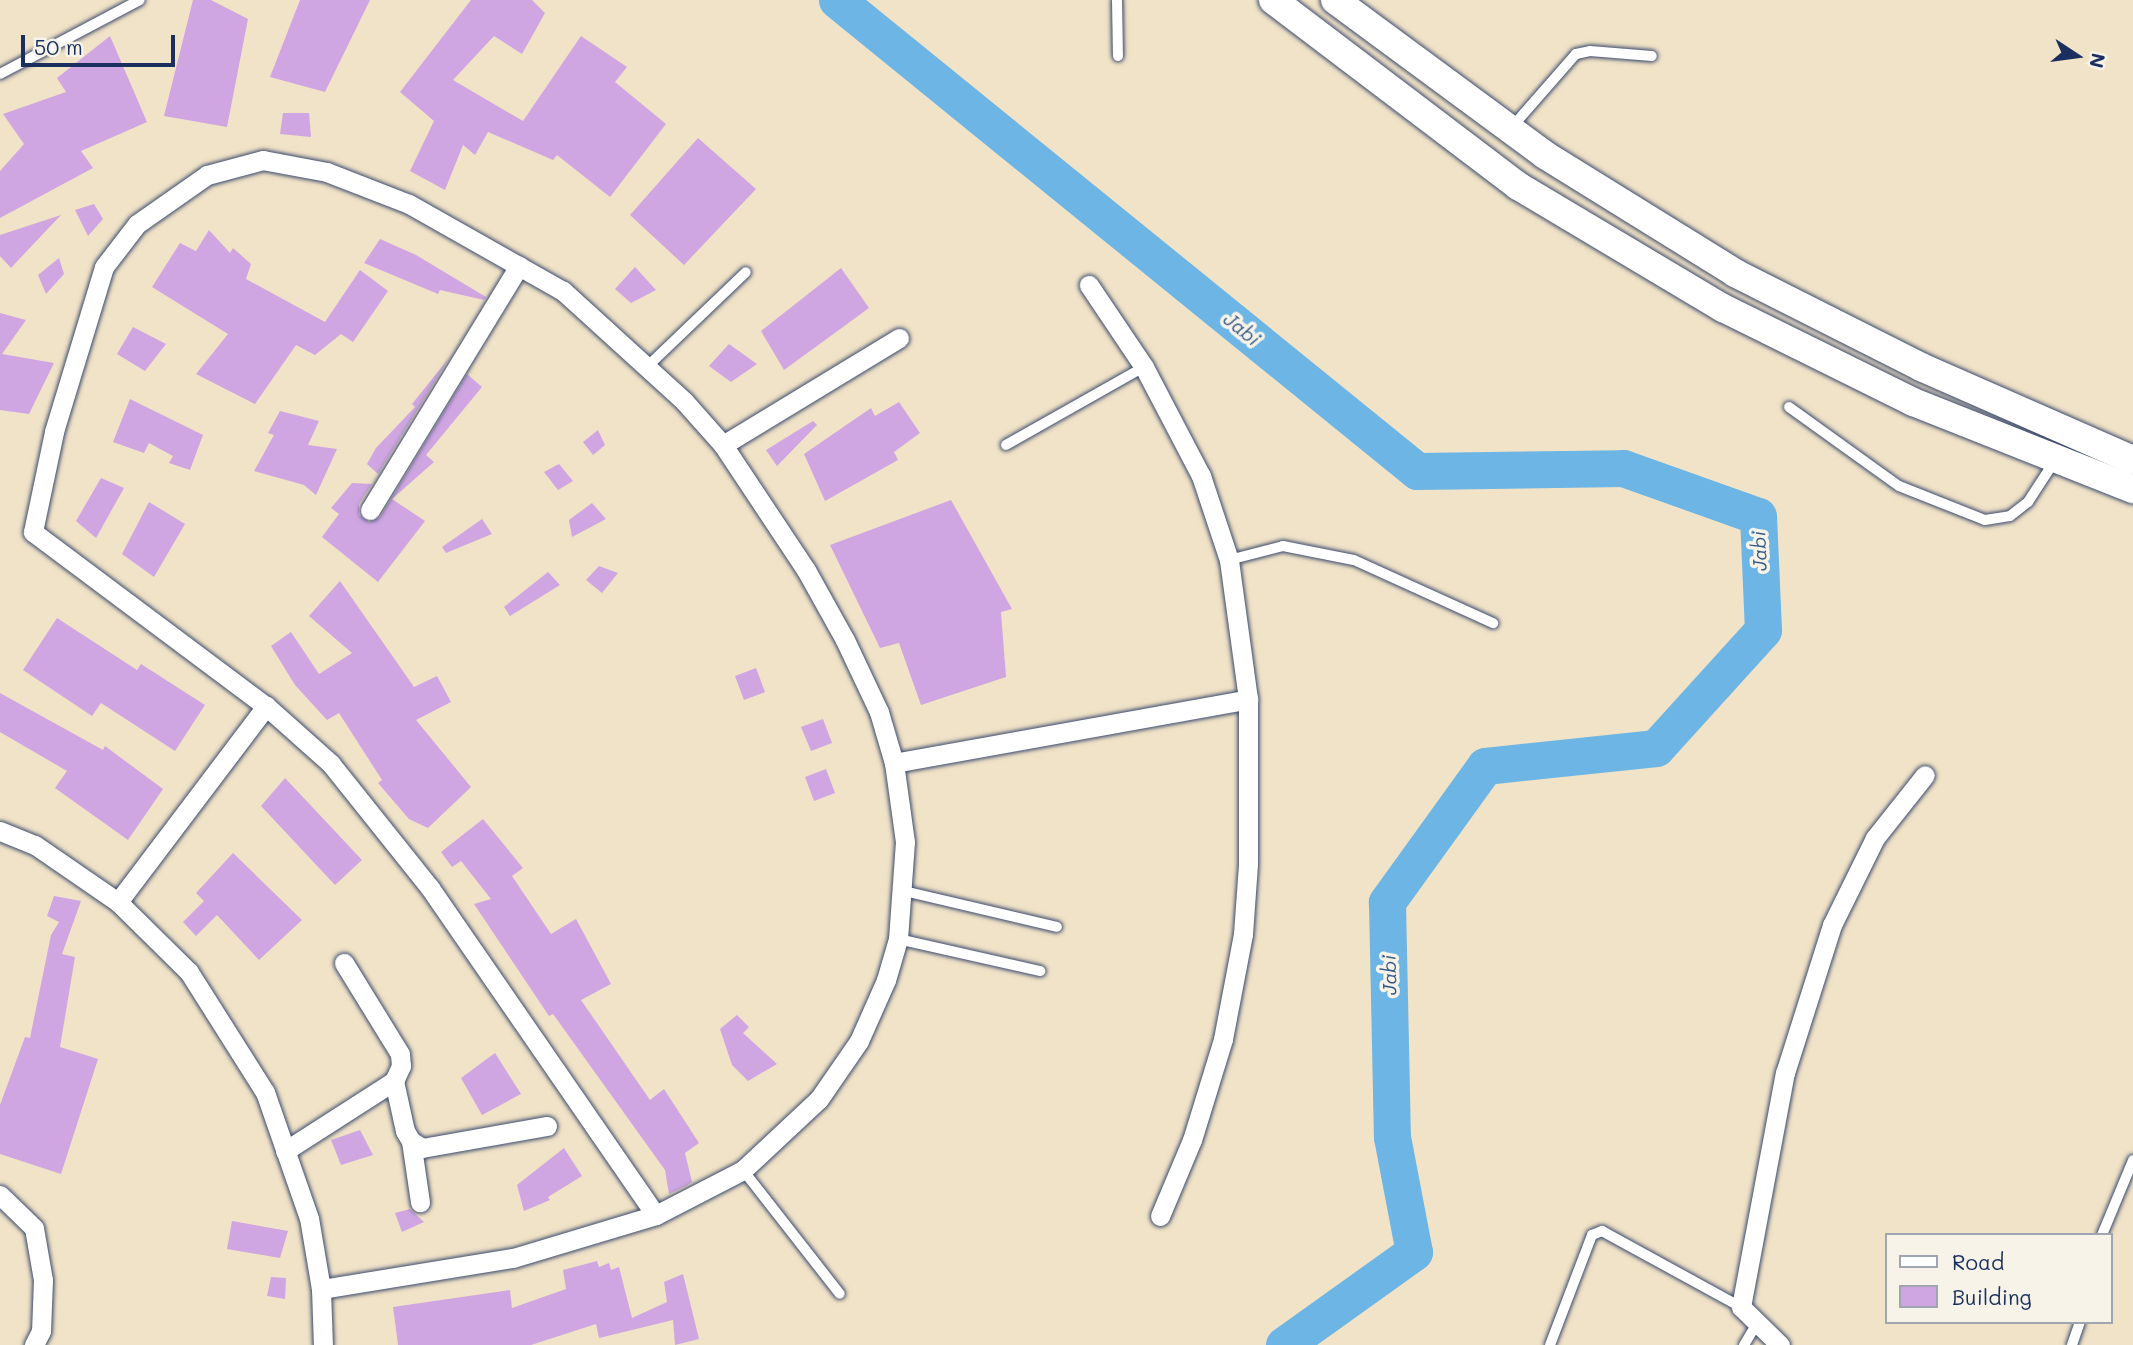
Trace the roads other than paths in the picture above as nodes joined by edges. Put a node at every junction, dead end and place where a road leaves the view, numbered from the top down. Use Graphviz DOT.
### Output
graph roads {
  1 [pos="140,0"];
  2 [pos="1117,0"];
  3 [pos="1273,0"];
  4 [pos="1349,4"];
  5 [pos="1118,56"];
  6 [pos="1652,56"];
  7 [pos="0,75"];
  8 [pos="1511,129"];
  9 [pos="519,266"];
  10 [pos="746,272"];
  11 [pos="1089,285"];
  12 [pos="900,338"];
  13 [pos="649,365"];
  14 [pos="1144,367"];
  15 [pos="1789,407"];
  16 [pos="723,445"];
  17 [pos="1006,445"];
  18 [pos="2056,458"];
  19 [pos="2133,460"];
  20 [pos="2132,486"];
  21 [pos="370,510"];
  22 [pos="1229,559"];
  23 [pos="1493,623"];
  24 [pos="1248,699"];
  25 [pos="266,706"];
  26 [pos="894,763"];
  27 [pos="1925,775"];
  28 [pos="0,831"];
  29 [pos="904,891"];
  30 [pos="118,902"];
  31 [pos="1057,927"];
  32 [pos="898,940"];
  33 [pos="344,963"];
  34 [pos="1040,971"];
  35 [pos="394,1081"];
  36 [pos="547,1126"];
  37 [pos="411,1141"];
  38 [pos="285,1151"];
  39 [pos="2133,1160"];
  40 [pos="743,1170"];
  41 [pos="0,1195"];
  42 [pos="421,1202"];
  43 [pos="656,1216"];
  44 [pos="1160,1216"];
  45 [pos="2103,1233"];
  46 [pos="321,1289"];
  47 [pos="840,1294"];
  48 [pos="1741,1307"];
  49 [pos="1757,1323"];
  50 [pos="2079,1324"];
  51 [pos="34,1345"];
  52 [pos="323,1345"];
  53 [pos="1550,1345"];
  54 [pos="1744,1345"];
  55 [pos="1780,1345"];
  56 [pos="2072,1345"];
  1 -- 7 [label="lane"];
  2 -- 5 [label="lane"];
  3 -- 18 [label="main road"];
  4 -- 8 [label="main road"];
  6 -- 8 [label="lane"];
  8 -- 19 [label="main road"];
  9 -- 13 [label="street"];
  9 -- 21 [label="street"];
  9 -- 25 [label="street"];
  10 -- 13 [label="lane"];
  11 -- 14 [label="street"];
  12 -- 16 [label="street"];
  13 -- 16 [label="street"];
  14 -- 17 [label="lane"];
  14 -- 22 [label="street"];
  15 -- 18 [label="lane"];
  16 -- 26 [label="street"];
  18 -- 20 [label="main road"];
  22 -- 23 [label="lane"];
  22 -- 24 [label="street"];
  24 -- 26 [label="street"];
  24 -- 44 [label="street"];
  25 -- 30 [label="street"];
  25 -- 43 [label="street"];
  26 -- 29 [label="street"];
  27 -- 48 [label="street"];
  28 -- 30 [label="street"];
  29 -- 31 [label="lane"];
  29 -- 32 [label="street"];
  30 -- 38 [label="street"];
  32 -- 34 [label="lane"];
  32 -- 40 [label="street"];
  33 -- 35 [label="street"];
  35 -- 37 [label="street"];
  35 -- 38 [label="street"];
  36 -- 37 [label="street"];
  37 -- 42 [label="street"];
  38 -- 46 [label="street"];
  39 -- 45 [label="lane"];
  40 -- 43 [label="street"];
  40 -- 47 [label="lane"];
  41 -- 51 [label="street"];
  43 -- 46 [label="street"];
  46 -- 52 [label="street"];
  48 -- 49 [label="street"];
  48 -- 53 [label="lane"];
  49 -- 54 [label="lane"];
  49 -- 55 [label="street"];
  50 -- 56 [label="lane"];
}
